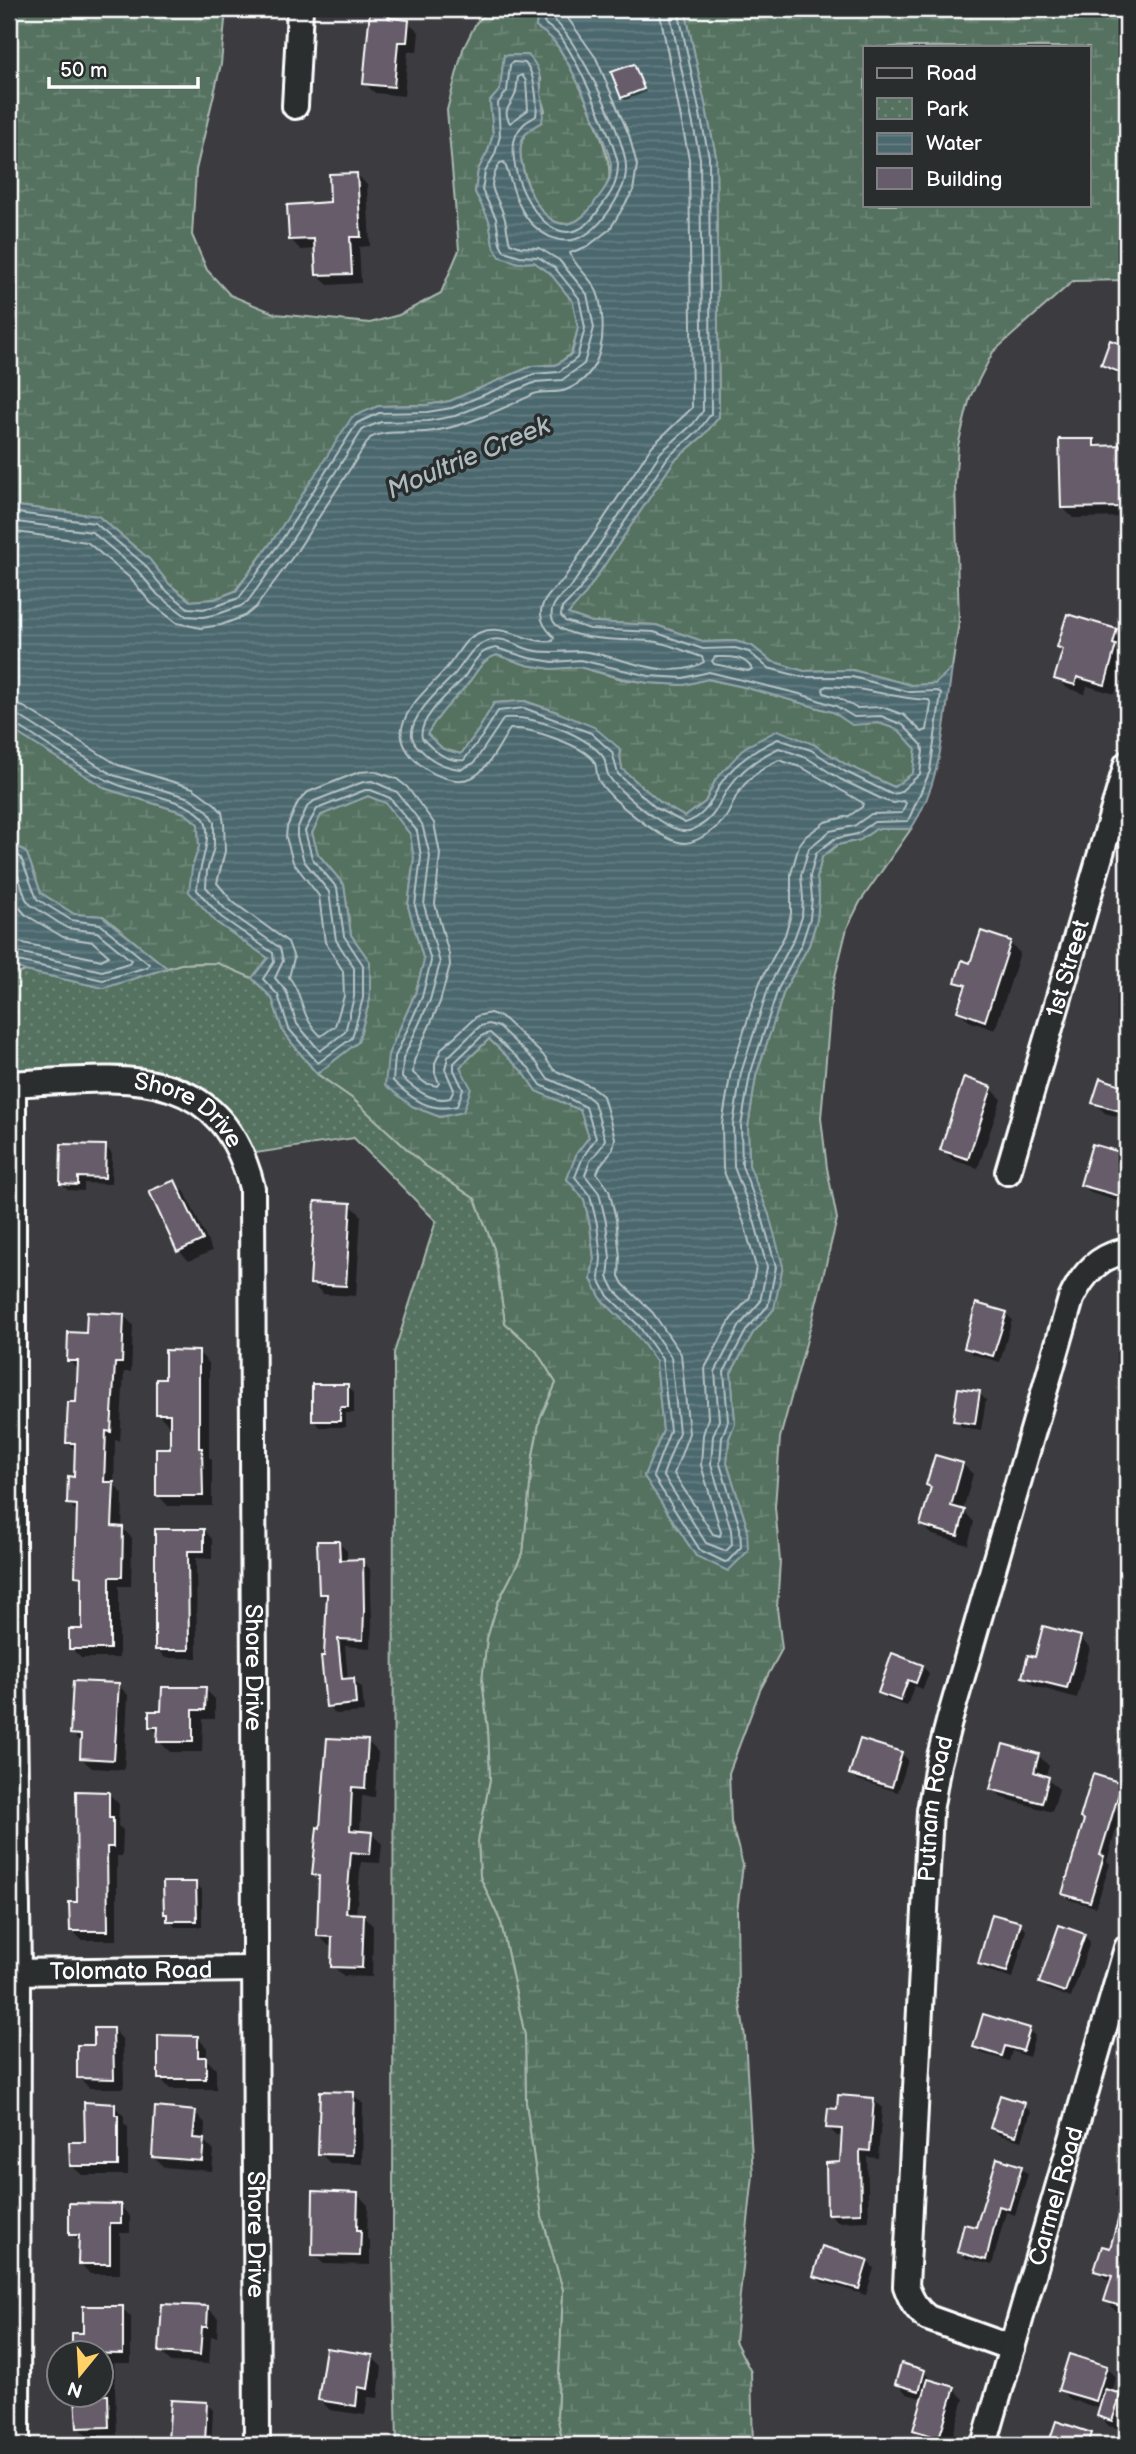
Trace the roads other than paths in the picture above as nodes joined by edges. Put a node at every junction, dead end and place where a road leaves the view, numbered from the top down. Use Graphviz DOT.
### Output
graph roads {
  1 [pos="300,9"];
  2 [pos="295,106"];
  3 [pos="1127,764"];
  4 [pos="11,1084"];
  5 [pos="1008,1172"];
  6 [pos="1127,1251"];
  7 [pos="1127,1948"];
  8 [pos="255,1969"];
  9 [pos="13,1972"];
  10 [pos="1012,2348"];
  11 [pos="17,2445"];
  12 [pos="257,2445"];
  13 [pos="984,2445"];
  1 -- 2 [label="street"];
  3 -- 5 [label="street, 1st Street"];
  4 -- 8 [label="street, Shore Drive"];
  4 -- 9 [label="street"];
  6 -- 10 [label="street, Putnam Road"];
  7 -- 10 [label="street, Carmel Road"];
  8 -- 9 [label="street, Tolomato Road"];
  8 -- 12 [label="street, Shore Drive"];
  9 -- 11 [label="street"];
  10 -- 13 [label="street, Carmel Road"];
}
